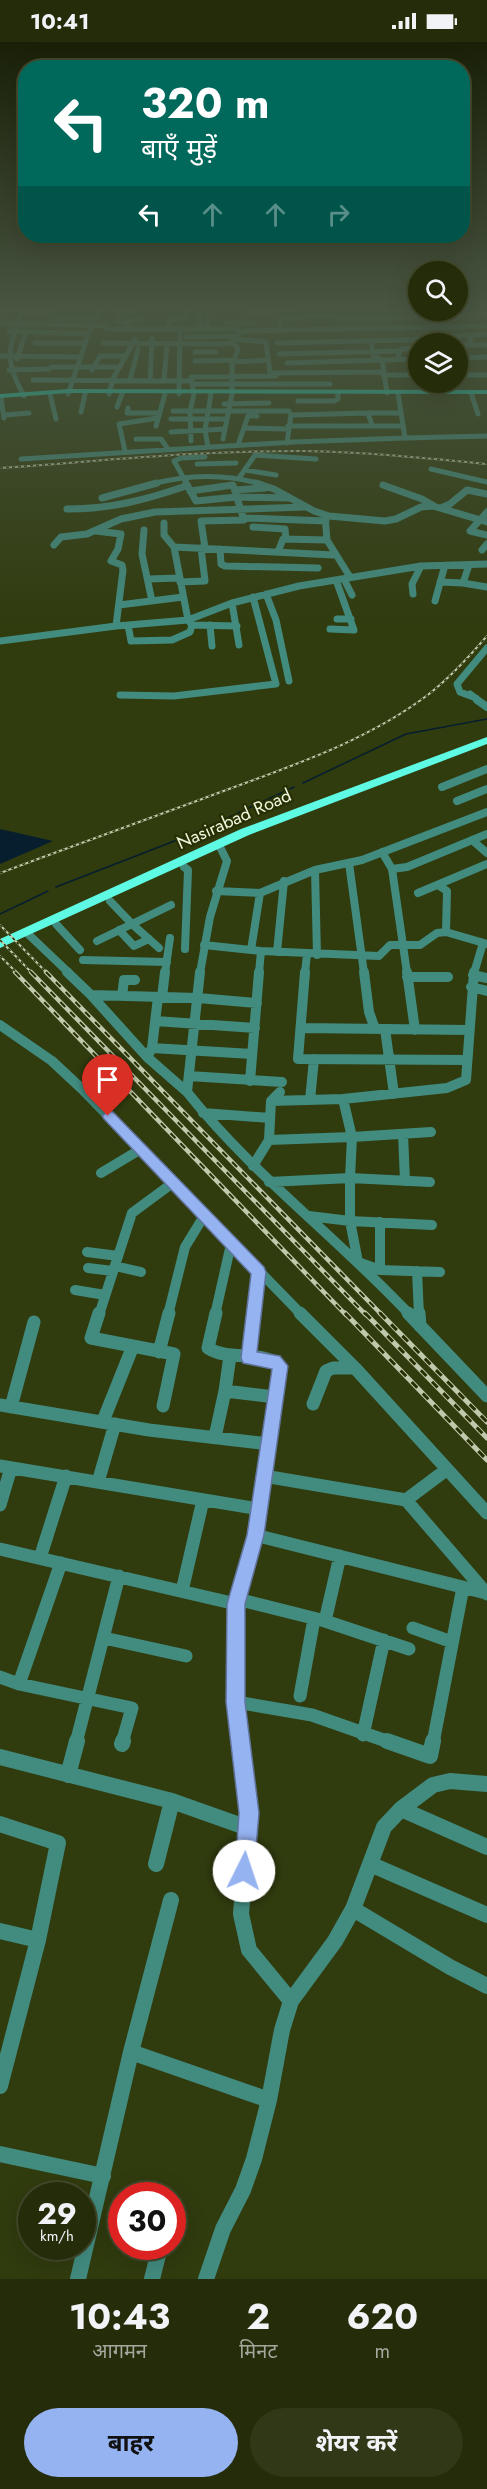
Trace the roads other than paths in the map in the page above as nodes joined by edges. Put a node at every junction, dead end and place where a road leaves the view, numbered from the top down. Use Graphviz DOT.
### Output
graph roads {
  1 [pos="4,414"];
  2 [pos="24,414"];
  3 [pos="55,414"];
  4 [pos="142,414"];
  5 [pos="190,414"];
  6 [pos="207,414"];
  7 [pos="228,414"];
  8 [pos="255,414"];
  9 [pos="257,414"];
  10 [pos="270,414"];
  11 [pos="332,414"];
  12 [pos="368,414"];
  13 [pos="400,414"];
  14 [pos="159,416"];
  15 [pos="291,416"];
  16 [pos="56,419"];
  17 [pos="171,419"];
  18 [pos="190,419"];
  19 [pos="206,419"];
  20 [pos="226,419"];
  21 [pos="372,425"];
  22 [pos="156,426"];
  23 [pos="402,426"];
  24 [pos="287,427"];
  25 [pos="244,428"];
  26 [pos="256,428"];
  27 [pos="225,429"];
  28 [pos="270,429"];
  29 [pos="205,430"];
  30 [pos="190,431"];
  31 [pos="171,432"];
  32 [pos="487,436"];
  33 [pos="405,438"];
  34 [pos="223,439"];
  35 [pos="191,441"];
  36 [pos="239,442"];
  37 [pos="292,442"];
  38 [pos="268,444"];
  39 [pos="254,445"];
  40 [pos="208,447"];
  41 [pos="171,449"];
  42 [pos="139,450"];
  43 [pos="125,451"];
  44 [pos="205,456"];
  45 [pos="21,459"];
  46 [pos="316,459"];
  47 [pos="252,460"];
  48 [pos="213,462"];
  49 [pos="272,462"];
  50 [pos="236,463"];
  51 [pos="176,466"];
  52 [pos="431,469"];
  53 [pos="245,470"];
  54 [pos="217,474"];
  55 [pos="276,475"];
  56 [pos="183,477"];
  57 [pos="239,478"];
  58 [pos="487,482"];
  59 [pos="383,485"];
  60 [pos="188,488"];
  61 [pos="271,488"];
  62 [pos="236,494"];
  63 [pos="487,494"];
  64 [pos="292,498"];
  65 [pos="298,507"];
  66 [pos="309,507"];
  67 [pos="437,507"];
  68 [pos="67,509"];
  69 [pos="102,509"];
  70 [pos="240,509"];
  71 [pos="487,512"];
  72 [pos="244,518"];
  73 [pos="479,520"];
  74 [pos="299,522"];
  75 [pos="487,522"];
  76 [pos="164,523"];
  77 [pos="253,527"];
  78 [pos="326,528"];
  79 [pos="285,529"];
  80 [pos="144,530"];
  81 [pos="92,531"];
  82 [pos="487,535"];
  83 [pos="286,539"];
  84 [pos="54,545"];
  85 [pos="174,547"];
  86 [pos="203,548"];
  87 [pos="220,549"];
  88 [pos="278,552"];
  89 [pos="317,554"];
  90 [pos="334,555"];
  91 [pos="487,564"];
  92 [pos="446,565"];
  93 [pos="469,565"];
  94 [pos="421,566"];
  95 [pos="318,568"];
  96 [pos="487,576"];
  97 [pos="148,579"];
  98 [pos="343,579"];
  99 [pos="320,582"];
  100 [pos="440,582"];
  101 [pos="463,582"];
  102 [pos="180,584"];
  103 [pos="210,587"];
  104 [pos="484,587"];
  105 [pos="266,594"];
  106 [pos="413,594"];
  107 [pos="351,595"];
  108 [pos="253,597"];
  109 [pos="152,601"];
  110 [pos="435,601"];
  111 [pos="143,602"];
  112 [pos="232,603"];
  113 [pos="119,605"];
  114 [pos="337,619"];
  115 [pos="351,619"];
  116 [pos="279,620"];
  117 [pos="260,621"];
  118 [pos="190,623"];
  119 [pos="146,624"];
  120 [pos="128,625"];
  121 [pos="210,625"];
  122 [pos="116,626"];
  123 [pos="237,626"];
  124 [pos="330,629"];
  125 [pos="0,641"];
  126 [pos="280,642"];
  127 [pos="266,644"];
  128 [pos="239,645"];
  129 [pos="212,646"];
  130 [pos="487,648"];
  131 [pos="289,681"];
  132 [pos="120,695"];
  133 [pos="487,706"];
  134 [pos="487,740"];
  135 [pos="487,745"];
  136 [pos="487,769"];
  137 [pos="442,787"];
  138 [pos="487,789"];
  139 [pos="457,801"];
  140 [pos="487,812"];
  141 [pos="487,834"];
  142 [pos="472,840"];
  143 [pos="221,849"];
  144 [pos="382,852"];
  145 [pos="487,853"];
  146 [pos="349,863"];
  147 [pos="487,864"];
  148 [pos="184,867"];
  149 [pos="392,869"];
  150 [pos="315,870"];
  151 [pos="284,881"];
  152 [pos="438,885"];
  153 [pos="216,891"];
  154 [pos="260,893"];
  155 [pos="418,893"];
  156 [pos="110,901"];
  157 [pos="171,905"];
  158 [pos="56,924"];
  159 [pos="132,924"];
  160 [pos="119,930"];
  161 [pos="446,932"];
  162 [pos="28,934"];
  163 [pos="170,938"];
  164 [pos="149,939"];
  165 [pos="97,941"];
  166 [pos="485,943"];
  167 [pos="204,945"];
  168 [pos="404,945"];
  169 [pos="0,946"];
  170 [pos="159,948"];
  171 [pos="185,949"];
  172 [pos="80,950"];
  173 [pos="250,950"];
  174 [pos="261,951"];
  175 [pos="277,952"];
  176 [pos="312,955"];
  177 [pos="363,955"];
  178 [pos="83,960"];
  179 [pos="167,962"];
  180 [pos="473,975"];
  181 [pos="407,977"];
  182 [pos="448,977"];
  183 [pos="487,978"];
  184 [pos="135,980"];
  185 [pos="471,987"];
  186 [pos="487,992"];
  187 [pos="91,995"];
  188 [pos="122,996"];
  189 [pos="160,997"];
  190 [pos="198,998"];
  191 [pos="256,1003"];
  192 [pos="156,1021"];
  193 [pos="195,1023"];
  194 [pos="0,1025"];
  195 [pos="255,1028"];
  196 [pos="301,1028"];
  197 [pos="380,1029"];
  198 [pos="415,1030"];
  199 [pos="469,1030"];
  200 [pos="192,1050"];
  201 [pos="149,1052"];
  202 [pos="252,1054"];
  203 [pos="314,1059"];
  204 [pos="388,1059"];
  205 [pos="467,1060"];
  206 [pos="189,1076"];
  207 [pos="250,1081"];
  208 [pos="188,1092"];
  209 [pos="394,1094"];
  210 [pos="343,1099"];
  211 [pos="310,1100"];
  212 [pos="271,1101"];
  213 [pos="203,1113"];
  214 [pos="270,1118"];
  215 [pos="431,1132"];
  216 [pos="403,1134"];
  217 [pos="352,1137"];
  218 [pos="268,1140"];
  219 [pos="141,1149"];
  220 [pos="253,1166"];
  221 [pos="102,1173"];
  222 [pos="350,1178"];
  223 [pos="405,1181"];
  224 [pos="174,1182"];
  225 [pos="269,1182"];
  226 [pos="430,1182"];
  227 [pos="204,1216"];
  228 [pos="308,1216"];
  229 [pos="350,1221"];
  230 [pos="380,1222"];
  231 [pos="432,1225"];
  232 [pos="231,1244"];
  233 [pos="87,1251"];
  234 [pos="358,1262"];
  235 [pos="115,1264"];
  236 [pos="88,1268"];
  237 [pos="380,1270"];
  238 [pos="417,1271"];
  239 [pos="141,1272"];
  240 [pos="259,1272"];
  241 [pos="440,1272"];
  242 [pos="75,1290"];
  243 [pos="105,1295"];
  244 [pos="34,1322"];
  245 [pos="420,1326"];
  246 [pos="133,1346"];
  247 [pos="159,1352"];
  248 [pos="230,1356"];
  249 [pos="248,1358"];
  250 [pos="355,1368"];
  251 [pos="225,1391"];
  252 [pos="487,1396"];
  253 [pos="276,1397"];
  254 [pos="313,1404"];
  255 [pos="5,1406"];
  256 [pos="163,1406"];
  257 [pos="109,1422"];
  258 [pos="215,1437"];
  259 [pos="269,1444"];
  260 [pos="5,1467"];
  261 [pos="446,1470"];
  262 [pos="66,1476"];
  263 [pos="264,1476"];
  264 [pos="98,1482"];
  265 [pos="203,1500"];
  266 [pos="406,1500"];
  267 [pos="0,1505"];
  268 [pos="259,1509"];
  269 [pos="487,1513"];
  270 [pos="255,1535"];
  271 [pos="0,1549"];
  272 [pos="340,1556"];
  273 [pos="40,1558"];
  274 [pos="61,1563"];
  275 [pos="119,1576"];
  276 [pos="463,1587"];
  277 [pos="182,1591"];
  278 [pos="487,1594"];
  279 [pos="236,1602"];
  280 [pos="319,1620"];
  281 [pos="413,1629"];
  282 [pos="104,1638"];
  283 [pos="384,1640"];
  284 [pos="452,1642"];
  285 [pos="410,1648"];
  286 [pos="186,1656"];
  287 [pos="0,1677"];
  288 [pos="19,1684"];
  289 [pos="300,1696"];
  290 [pos="88,1699"];
  291 [pos="236,1702"];
  292 [pos="363,1734"];
  293 [pos="122,1744"];
  294 [pos="0,1756"];
  295 [pos="68,1775"];
  296 [pos="487,1784"];
  297 [pos="172,1801"];
  298 [pos="400,1809"];
  299 [pos="0,1824"];
  300 [pos="248,1828"];
  301 [pos="487,1847"];
  302 [pos="156,1864"];
  303 [pos="370,1864"];
  304 [pos="171,1900"];
  305 [pos="353,1909"];
  306 [pos="487,1915"];
  307 [pos="0,1930"];
  308 [pos="38,1940"];
  309 [pos="487,1986"];
  310 [pos="291,2001"];
  311 [pos="131,2052"];
  312 [pos="1,2081"];
  313 [pos="269,2100"];
  314 [pos="0,2154"];
  315 [pos="102,2176"];
  316 [pos="157,2260"];
  317 [pos="78,2279"];
  318 [pos="153,2279"];
  319 [pos="206,2279"];
  1 -- 2 [label="street"];
  3 -- 16 [label="street"];
  4 -- 14 [label="street"];
  5 -- 18 [label="street"];
  6 -- 19 [label="street"];
  7 -- 20 [label="street"];
  8 -- 25 [label="street"];
  9 -- 26 [label="street"];
  10 -- 28 [label="street"];
  11 -- 15 [label="street"];
  12 -- 21 [label="street"];
  13 -- 23 [label="street"];
  14 -- 22 [label="street"];
  14 -- 43 [label="street"];
  15 -- 24 [label="street"];
  17 -- 18 [label="street"];
  18 -- 19 [label="street"];
  18 -- 30 [label="street"];
  19 -- 20 [label="street"];
  19 -- 29 [label="street"];
  20 -- 27 [label="street"];
  21 -- 23 [label="street"];
  21 -- 24 [label="street"];
  23 -- 33 [label="street"];
  24 -- 28 [label="street"];
  24 -- 37 [label="street"];
  25 -- 26 [label="street"];
  25 -- 36 [label="street"];
  26 -- 28 [label="street"];
  26 -- 39 [label="street"];
  27 -- 29 [label="street"];
  27 -- 34 [label="street"];
  28 -- 38 [label="street"];
  29 -- 30 [label="street"];
  29 -- 40 [label="street"];
  30 -- 31 [label="street"];
  30 -- 35 [label="street"];
  32 -- 33 [label="street"];
  33 -- 37 [label="street"];
  37 -- 38 [label="street"];
  38 -- 39 [label="street"];
  39 -- 40 [label="street"];
  40 -- 41 [label="street"];
  41 -- 42 [label="street"];
  41 -- 42 [label="street"];
  42 -- 43 [label="street"];
  43 -- 45 [label="street"];
  44 -- 51 [label="street"];
  46 -- 47 [label="street"];
  47 -- 49 [label="street"];
  47 -- 53 [label="street"];
  48 -- 50 [label="street"];
  48 -- 51 [label="street"];
  48 -- 54 [label="street"];
  51 -- 56 [label="street"];
  52 -- 58 [label="street"];
  53 -- 55 [label="street"];
  53 -- 57 [label="street"];
  54 -- 56 [label="street"];
  54 -- 57 [label="street"];
  56 -- 60 [label="street"];
  56 -- 69 [label="street"];
  57 -- 61 [label="street"];
  59 -- 67 [label="street"];
  60 -- 62 [label="street"];
  60 -- 62 [label="street"];
  60 -- 69 [label="street"];
  61 -- 62 [label="street"];
  61 -- 64 [label="street"];
  62 -- 64 [label="street"];
  62 -- 70 [label="street"];
  63 -- 67 [label="street"];
  64 -- 66 [label="street"];
  65 -- 66 [label="street"];
  65 -- 70 [label="street"];
  65 -- 74 [label="street"];
  66 -- 78 [label="street"];
  67 -- 73 [label="street"];
  67 -- 78 [label="street"];
  68 -- 69 [label="street"];
  70 -- 72 [label="street"];
  70 -- 81 [label="street"];
  71 -- 73 [label="street"];
  72 -- 74 [label="street"];
  72 -- 86 [label="street"];
  73 -- 75 [label="street"];
  73 -- 82 [label="street"];
  74 -- 78 [label="street"];
  74 -- 79 [label="street"];
  76 -- 85 [label="street"];
  77 -- 79 [label="street"];
  78 -- 83 [label="street"];
  78 -- 90 [label="street"];
  79 -- 83 [label="street"];
  80 -- 97 [label="street"];
  81 -- 84 [label="street"];
  81 -- 113 [label="street"];
  83 -- 88 [label="street"];
  85 -- 86 [label="street"];
  85 -- 102 [label="street"];
  86 -- 87 [label="street"];
  86 -- 102 [label="street"];
  87 -- 88 [label="street"];
  87 -- 95 [label="street"];
  88 -- 89 [label="street"];
  89 -- 90 [label="street"];
  89 -- 95 [label="street"];
  90 -- 98 [label="street"];
  91 -- 93 [label="street"];
  92 -- 93 [label="street"];
  92 -- 94 [label="street"];
  92 -- 100 [label="street"];
  93 -- 101 [label="street"];
  94 -- 98 [label="street"];
  94 -- 106 [label="street"];
  95 -- 99 [label="street"];
  96 -- 104 [label="street"];
  97 -- 102 [label="street"];
  97 -- 109 [label="street"];
  98 -- 99 [label="street"];
  98 -- 107 [label="street"];
  98 -- 115 [label="street"];
  99 -- 105 [label="street"];
  100 -- 101 [label="street"];
  100 -- 110 [label="street"];
  101 -- 104 [label="street"];
  102 -- 103 [label="street"];
  102 -- 109 [label="street"];
  102 -- 118 [label="street"];
  105 -- 108 [label="street"];
  105 -- 116 [label="street"];
  108 -- 112 [label="street"];
  108 -- 117 [label="street"];
  109 -- 111 [label="street"];
  111 -- 113 [label="street"];
  111 -- 119 [label="street"];
  112 -- 118 [label="street"];
  112 -- 123 [label="street"];
  113 -- 122 [label="street"];
  114 -- 115 [label="street"];
  115 -- 124 [label="street"];
  116 -- 117 [label="street"];
  116 -- 126 [label="street"];
  117 -- 127 [label="street"];
  118 -- 119 [label="street"];
  118 -- 120 [label="street"];
  118 -- 121 [label="street"];
  119 -- 120 [label="street"];
  120 -- 122 [label="street"];
  121 -- 123 [label="street"];
  121 -- 129 [label="street"];
  122 -- 125 [label="street"];
  123 -- 128 [label="street"];
  126 -- 127 [label="street"];
  126 -- 131 [label="street"];
  127 -- 132 [label="street"];
  130 -- 133 [label="street"];
  134 -- 162 [label="highway, Nasirabad Road"];
  135 -- 143 [label="highway, Nasirabad Road"];
  136 -- 137 [label="street"];
  138 -- 139 [label="street"];
  140 -- 144 [label="street"];
  141 -- 142 [label="street"];
  142 -- 145 [label="street"];
  142 -- 149 [label="street"];
  143 -- 148 [label="highway, Nasirabad Road"];
  143 -- 153 [label="street"];
  144 -- 146 [label="street"];
  144 -- 149 [label="street"];
  146 -- 150 [label="street"];
  146 -- 177 [label="street"];
  147 -- 152 [label="street"];
  148 -- 156 [label="highway, Nasirabad Road"];
  148 -- 171 [label="street"];
  149 -- 168 [label="street"];
  150 -- 151 [label="street"];
  150 -- 176 [label="street"];
  151 -- 154 [label="street"];
  151 -- 175 [label="street"];
  152 -- 155 [label="street"];
  152 -- 161 [label="street"];
  153 -- 154 [label="street"];
  153 -- 167 [label="street"];
  154 -- 173 [label="street"];
  156 -- 158 [label="highway, Nasirabad Road"];
  156 -- 159 [label="street"];
  157 -- 159 [label="street"];
  158 -- 162 [label="highway, Nasirabad Road"];
  158 -- 172 [label="street"];
  159 -- 160 [label="street"];
  159 -- 164 [label="street"];
  160 -- 164 [label="street"];
  160 -- 165 [label="street"];
  161 -- 166 [label="street"];
  161 -- 168 [label="street"];
  162 -- 169 [label="highway, Nasirabad Road"];
  162 -- 187 [label="street"];
  163 -- 179 [label="street"];
  164 -- 170 [label="street"];
  166 -- 180 [label="street"];
  167 -- 173 [label="street"];
  167 -- 190 [label="street"];
  168 -- 177 [label="street"];
  168 -- 181 [label="street"];
  173 -- 174 [label="street"];
  174 -- 175 [label="street"];
  174 -- 191 [label="street"];
  175 -- 176 [label="street"];
  176 -- 177 [label="street"];
  176 -- 196 [label="street"];
  177 -- 197 [label="street"];
  178 -- 179 [label="street"];
  179 -- 189 [label="street"];
  180 -- 183 [label="street"];
  180 -- 185 [label="street"];
  181 -- 182 [label="street"];
  181 -- 198 [label="street"];
  184 -- 188 [label="street"];
  185 -- 186 [label="street"];
  185 -- 199 [label="street"];
  187 -- 188 [label="street"];
  187 -- 201 [label="street"];
  188 -- 189 [label="street"];
  189 -- 190 [label="street"];
  189 -- 192 [label="street"];
  190 -- 191 [label="street"];
  190 -- 193 [label="street"];
  191 -- 195 [label="street"];
  192 -- 193 [label="street"];
  192 -- 201 [label="street"];
  193 -- 195 [label="street"];
  193 -- 200 [label="street"];
  194 -- 219 [label="street"];
  195 -- 202 [label="street"];
  196 -- 197 [label="street"];
  196 -- 203 [label="street"];
  197 -- 198 [label="street"];
  197 -- 204 [label="street"];
  198 -- 199 [label="street"];
  199 -- 205 [label="street"];
  200 -- 201 [label="street"];
  200 -- 202 [label="street"];
  200 -- 206 [label="street"];
  201 -- 208 [label="street"];
  202 -- 207 [label="street"];
  203 -- 204 [label="street"];
  203 -- 211 [label="street"];
  204 -- 205 [label="street"];
  204 -- 209 [label="street"];
  205 -- 209 [label="street"];
  206 -- 207 [label="street"];
  206 -- 208 [label="street"];
  207 -- 212 [label="street"];
  208 -- 213 [label="street"];
  209 -- 210 [label="street"];
  210 -- 211 [label="street"];
  210 -- 217 [label="street"];
  211 -- 212 [label="street"];
  212 -- 214 [label="street"];
  213 -- 214 [label="street"];
  213 -- 220 [label="street"];
  214 -- 218 [label="street"];
  215 -- 216 [label="street"];
  216 -- 217 [label="street"];
  216 -- 223 [label="street"];
  217 -- 218 [label="street"];
  217 -- 222 [label="street"];
  218 -- 220 [label="street"];
  219 -- 221 [label="street"];
  219 -- 224 [label="street"];
  220 -- 225 [label="street"];
  222 -- 223 [label="street"];
  222 -- 225 [label="street"];
  222 -- 229 [label="street"];
  223 -- 226 [label="street"];
  224 -- 227 [label="street"];
  224 -- 235 [label="street"];
  225 -- 228 [label="street"];
  227 -- 232 [label="street"];
  227 -- 247 [label="street"];
  228 -- 229 [label="street"];
  228 -- 234 [label="street"];
  229 -- 230 [label="street"];
  229 -- 234 [label="street"];
  230 -- 231 [label="street"];
  230 -- 237 [label="street"];
  232 -- 240 [label="street"];
  232 -- 248 [label="street"];
  233 -- 235 [label="street"];
  234 -- 237 [label="street"];
  234 -- 245 [label="street"];
  235 -- 236 [label="street"];
  235 -- 239 [label="street"];
  235 -- 243 [label="street"];
  237 -- 238 [label="street"];
  238 -- 241 [label="street"];
  238 -- 245 [label="street"];
  240 -- 249 [label="street"];
  240 -- 250 [label="street"];
  242 -- 243 [label="street"];
  243 -- 246 [label="street"];
  244 -- 255 [label="street"];
  245 -- 252 [label="street"];
  246 -- 247 [label="street"];
  246 -- 257 [label="street"];
  247 -- 256 [label="street"];
  248 -- 249 [label="street"];
  248 -- 251 [label="street"];
  249 -- 253 [label="street"];
  250 -- 254 [label="street"];
  250 -- 261 [label="street"];
  251 -- 253 [label="street"];
  251 -- 258 [label="street"];
  253 -- 259 [label="street"];
  255 -- 257 [label="street"];
  257 -- 258 [label="street"];
  257 -- 264 [label="street"];
  258 -- 259 [label="street"];
  259 -- 263 [label="street"];
  260 -- 262 [label="street"];
  260 -- 267 [label="street"];
  261 -- 266 [label="street"];
  261 -- 269 [label="street"];
  262 -- 264 [label="street"];
  262 -- 273 [label="street"];
  263 -- 266 [label="street"];
  263 -- 268 [label="street"];
  264 -- 265 [label="street"];
  265 -- 268 [label="street"];
  265 -- 277 [label="street"];
  266 -- 278 [label="street"];
  268 -- 270 [label="street"];
  270 -- 272 [label="street"];
  270 -- 279 [label="street"];
  271 -- 273 [label="street"];
  272 -- 276 [label="street"];
  272 -- 280 [label="street"];
  273 -- 274 [label="street"];
  274 -- 275 [label="street"];
  274 -- 288 [label="street"];
  275 -- 277 [label="street"];
  275 -- 282 [label="street"];
  276 -- 278 [label="street"];
  276 -- 284 [label="street"];
  277 -- 279 [label="street"];
  279 -- 280 [label="street"];
  279 -- 291 [label="street"];
  280 -- 283 [label="street"];
  280 -- 289 [label="street"];
  281 -- 284 [label="street"];
  282 -- 286 [label="street"];
  282 -- 290 [label="street"];
  283 -- 285 [label="street"];
  283 -- 292 [label="street"];
  284 -- 292 [label="street"];
  287 -- 288 [label="street"];
  288 -- 290 [label="street"];
  290 -- 293 [label="street"];
  290 -- 295 [label="street"];
  291 -- 292 [label="street"];
  291 -- 300 [label="street"];
  294 -- 295 [label="street"];
  295 -- 297 [label="street"];
  296 -- 298 [label="street"];
  297 -- 300 [label="street"];
  297 -- 302 [label="street"];
  298 -- 301 [label="street"];
  298 -- 303 [label="street"];
  299 -- 308 [label="street"];
  300 -- 310 [label="street"];
  303 -- 305 [label="street"];
  303 -- 306 [label="street"];
  304 -- 311 [label="street"];
  305 -- 309 [label="street"];
  305 -- 310 [label="street"];
  307 -- 308 [label="street"];
  308 -- 312 [label="street"];
  310 -- 313 [label="street"];
  311 -- 313 [label="street"];
  311 -- 315 [label="street"];
  313 -- 319 [label="street"];
  314 -- 315 [label="street"];
  315 -- 317 [label="street"];
  316 -- 318 [label="street"];
}
